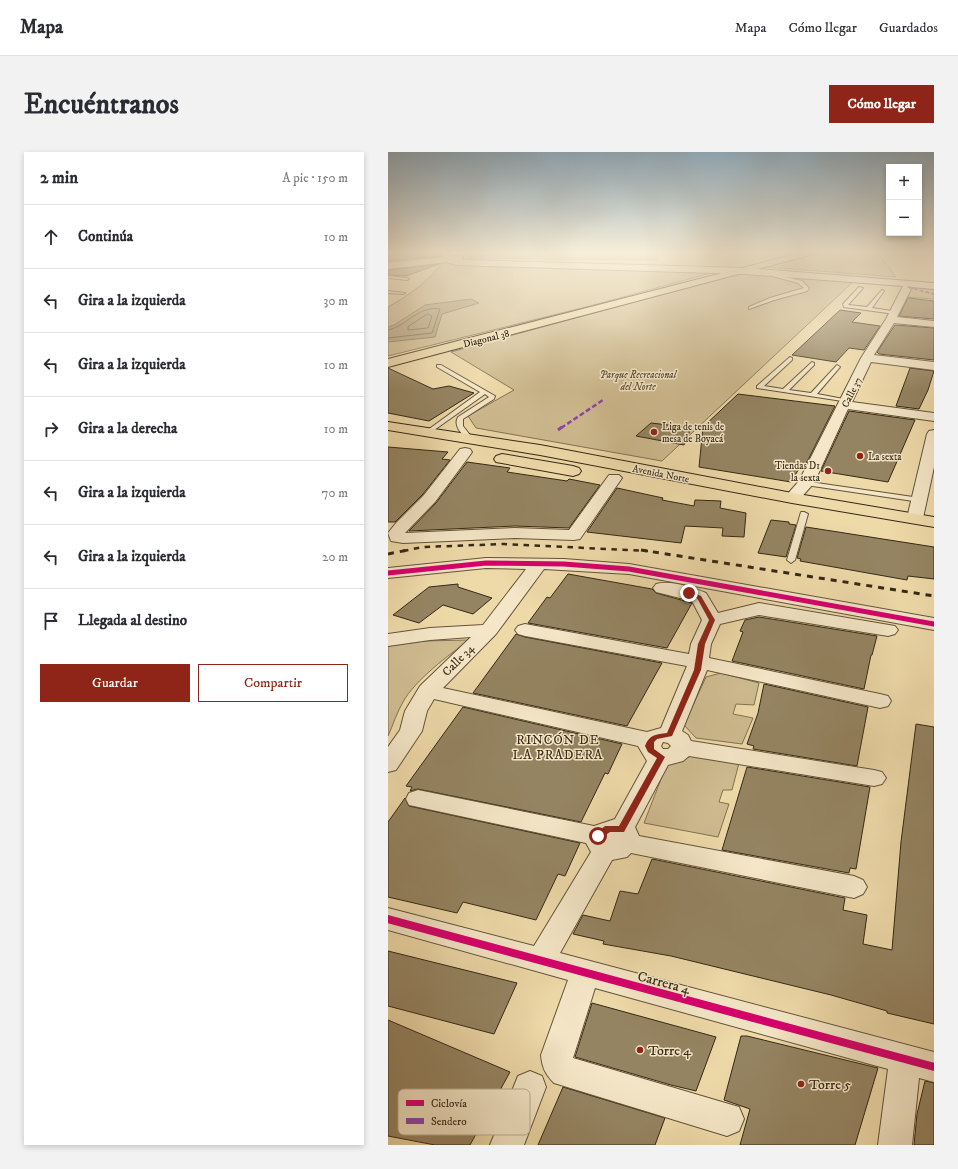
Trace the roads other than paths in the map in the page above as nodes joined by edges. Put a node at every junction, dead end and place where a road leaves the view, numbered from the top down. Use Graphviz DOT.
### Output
graph roads {
  1 [pos="644,298"];
  2 [pos="774,298"];
  3 [pos="851,298"];
  4 [pos="876,298"];
  5 [pos="902,298"];
  6 [pos="750,308"];
  7 [pos="868,309"];
  8 [pos="893,316"];
  9 [pos="934,324"];
  10 [pos="867,358"];
  11 [pos="790,359"];
  12 [pos="388,363"];
  13 [pos="812,364"];
  14 [pos="440,366"];
  15 [pos="934,366"];
  16 [pos="837,367"];
  17 [pos="784,391"];
  18 [pos="484,392"];
  19 [pos="812,396"];
  20 [pos="845,403"];
  21 [pos="934,417"];
  22 [pos="460,425"];
  23 [pos="388,426"];
  24 [pos="432,429"];
  25 [pos="934,434"];
  26 [pos="388,440"];
  27 [pos="467,445"];
  28 [pos="614,478"];
  29 [pos="806,482"];
  30 [pos="792,498"];
  31 [pos="927,501"];
  32 [pos="804,514"];
  33 [pos="915,518"];
  34 [pos="934,522"];
  35 [pos="393,530"];
  36 [pos="934,536"];
  37 [pos="791,560"];
  38 [pos="540,563"];
  39 [pos="572,572"];
  40 [pos="388,573"];
  41 [pos="712,620"];
  42 [pos="934,624"];
  43 [pos="489,630"];
  44 [pos="525,630"];
  45 [pos="888,630"];
  46 [pos="388,640"];
  47 [pos="698,662"];
  48 [pos="428,691"];
  49 [pos="880,701"];
  50 [pos="666,745"];
  51 [pos="388,764"];
  52 [pos="874,778"];
  53 [pos="418,799"];
  54 [pos="613,839"];
  55 [pos="854,887"];
  56 [pos="388,919"];
  57 [pos="541,960"];
  58 [pos="585,973"];
  59 [pos="920,1064"];
  60 [pos="727,1119"];
  61 [pos="511,1135"];
  62 [pos="507,1145"];
  63 [pos="896,1145"];
  1 -- 12 [label="main road, Diagonal 38"];
  2 -- 6 [label="lane"];
  3 -- 7 [label="lane"];
  4 -- 7 [label="lane"];
  5 -- 8 [label="street, Calle 37"];
  7 -- 8 [label="lane"];
  8 -- 9 [label="street"];
  8 -- 10 [label="street, Calle 37"];
  10 -- 15 [label="street"];
  10 -- 20 [label="street, Calle 37"];
  11 -- 17 [label="lane"];
  13 -- 17 [label="lane"];
  14 -- 18 [label="lane"];
  16 -- 19 [label="lane"];
  17 -- 19 [label="lane"];
  18 -- 22 [label="lane"];
  18 -- 24 [label="lane"];
  19 -- 20 [label="lane"];
  20 -- 21 [label="street"];
  20 -- 29 [label="street, Calle 37"];
  22 -- 24 [label="lane"];
  22 -- 27 [label="lane"];
  23 -- 24 [label="main road, Avenida Norte"];
  24 -- 27 [label="main road, Avenida Norte"];
  25 -- 31 [label="street"];
  26 -- 27 [label="main road, Avenida Norte"];
  27 -- 28 [label="main road, Avenida Norte"];
  27 -- 30 [label="main road, Avenida Norte"];
  27 -- 35 [label="street"];
  28 -- 32 [label="main road, Avenida Norte"];
  28 -- 35 [label="street"];
  29 -- 30 [label="street, Calle 37"];
  29 -- 31 [label="lane"];
  30 -- 33 [label="main road, Avenida Norte"];
  31 -- 33 [label="street"];
  32 -- 36 [label="main road, Avenida Norte"];
  32 -- 37 [label="lane"];
  33 -- 34 [label="main road, Avenida Norte"];
  38 -- 40 [label="street"];
  38 -- 42 [label="street"];
  38 -- 43 [label="street, Calle 34"];
  39 -- 41 [label="street"];
  41 -- 45 [label="street"];
  41 -- 47 [label="street"];
  43 -- 46 [label="street"];
  43 -- 48 [label="street, Calle 34"];
  44 -- 47 [label="street"];
  47 -- 49 [label="street"];
  47 -- 50 [label="street"];
  48 -- 50 [label="street"];
  48 -- 51 [label="street, Calle 34"];
  50 -- 52 [label="street"];
  50 -- 54 [label="street"];
  53 -- 54 [label="street"];
  54 -- 55 [label="street"];
  54 -- 57 [label="street"];
  56 -- 57 [label="street, Carrera 4"];
  57 -- 58 [label="street, Carrera 4"];
  58 -- 59 [label="street, Carrera 4"];
  58 -- 60 [label="street"];
  59 -- 63 [label="street"];
  61 -- 62 [label="street"];
}
